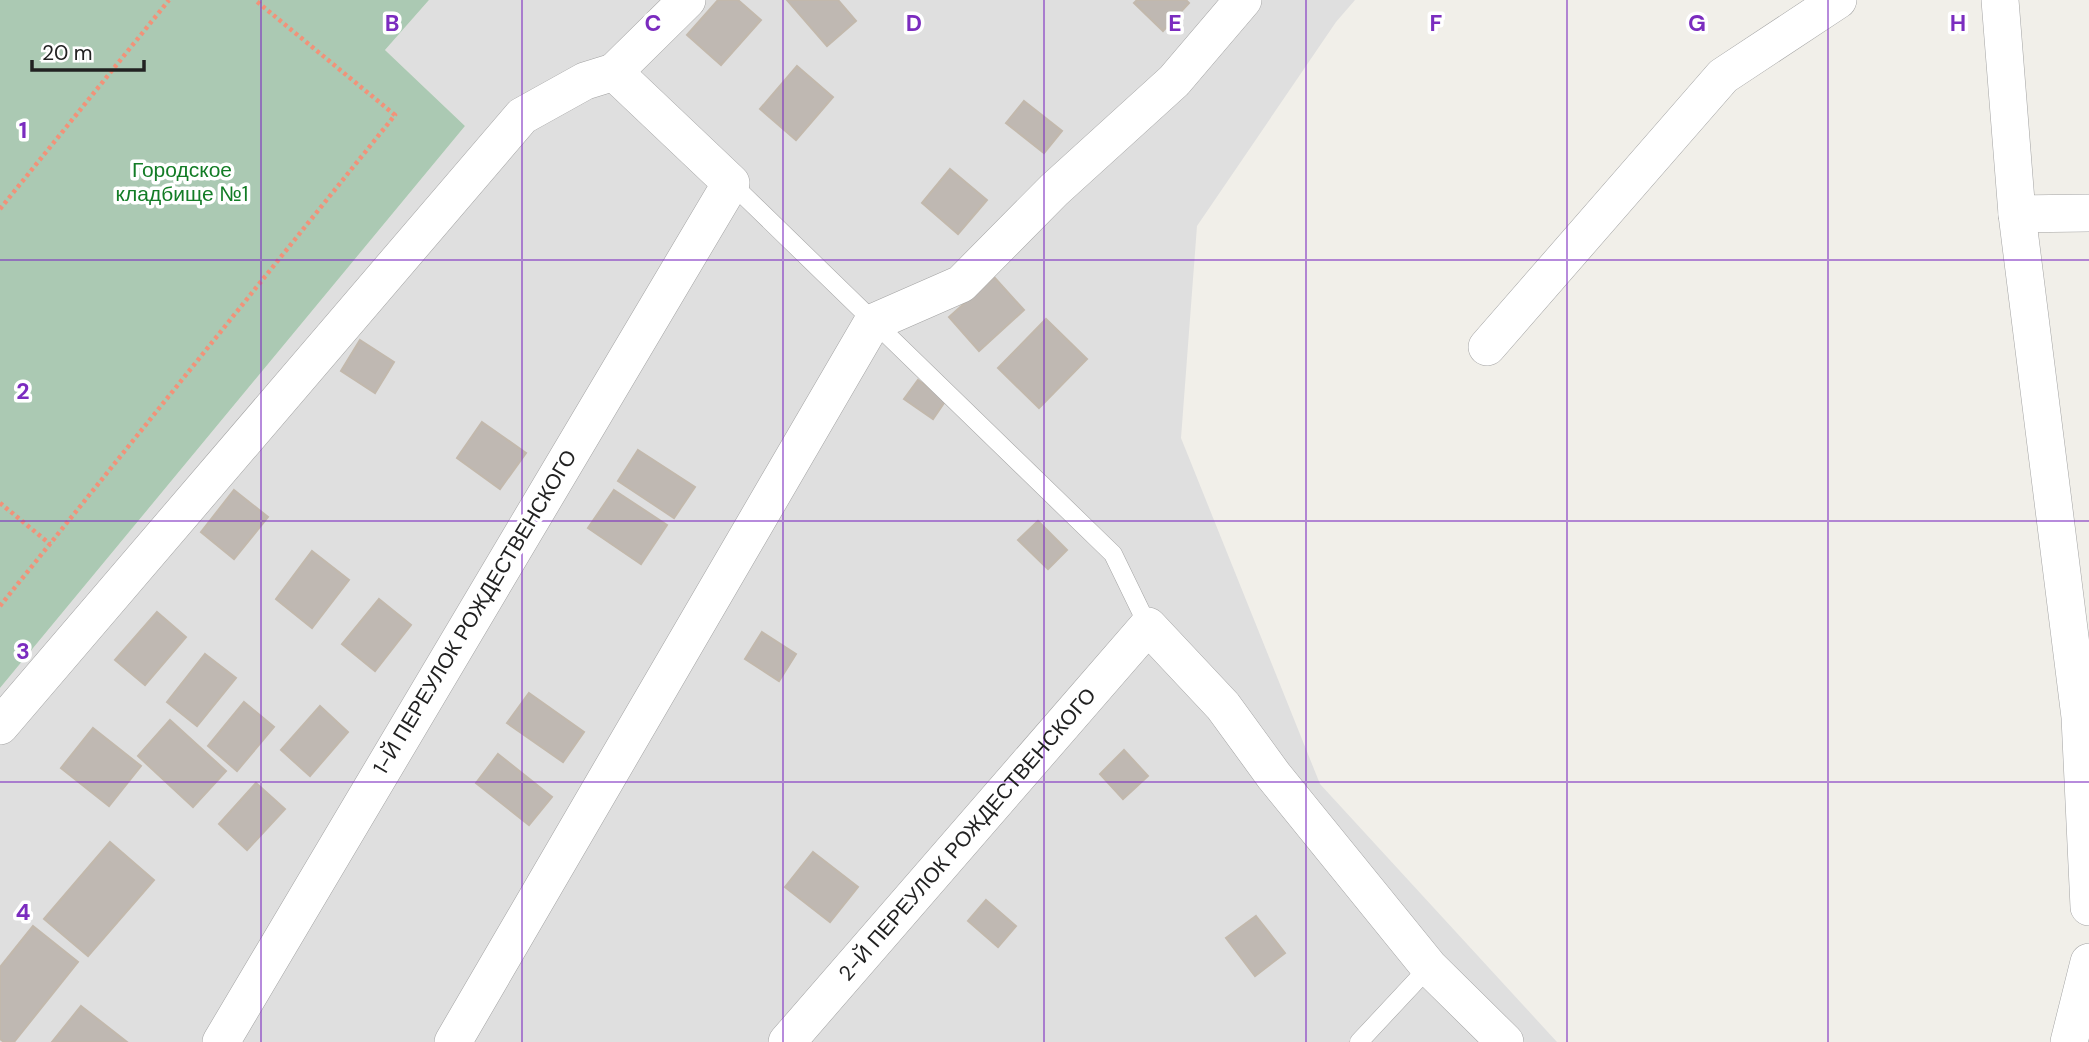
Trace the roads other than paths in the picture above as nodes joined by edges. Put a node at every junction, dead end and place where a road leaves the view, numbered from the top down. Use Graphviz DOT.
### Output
graph roads {
  1 [pos="687,0"];
  2 [pos="1243,0"];
  3 [pos="1838,0"];
  4 [pos="2000,0"];
  5 [pos="614,72"];
  6 [pos="730,183"];
  7 [pos="2089,213"];
  8 [pos="2017,214"];
  9 [pos="872,323"];
  10 [pos="1487,347"];
  11 [pos="1148,626"];
  12 [pos="2084,717"];
  13 [pos="0,726"];
  14 [pos="2089,907"];
  15 [pos="2089,962"];
  16 [pos="1429,967"];
  17 [pos="221,1042"];
  18 [pos="453,1042"];
  19 [pos="787,1042"];
  20 [pos="1359,1042"];
  21 [pos="1505,1042"];
  22 [pos="2069,1042"];
  1 -- 5 [label="street"];
  2 -- 9 [label="street"];
  3 -- 10 [label="street"];
  4 -- 8 [label="street"];
  5 -- 6 [label="street"];
  5 -- 13 [label="street"];
  6 -- 9 [label="lane"];
  6 -- 17 [label="street, 1-Й ПЕРЕУЛОК РОЖДЕСТВЕНСКОГО"];
  7 -- 8 [label="street"];
  8 -- 12 [label="street"];
  9 -- 11 [label="lane"];
  9 -- 18 [label="street"];
  11 -- 16 [label="street"];
  11 -- 19 [label="street, 2-Й ПЕРЕУЛОК РОЖДЕСТВЕНСКОГО"];
  12 -- 14 [label="street"];
  15 -- 22 [label="street"];
  16 -- 20 [label="lane"];
  16 -- 21 [label="street"];
}
